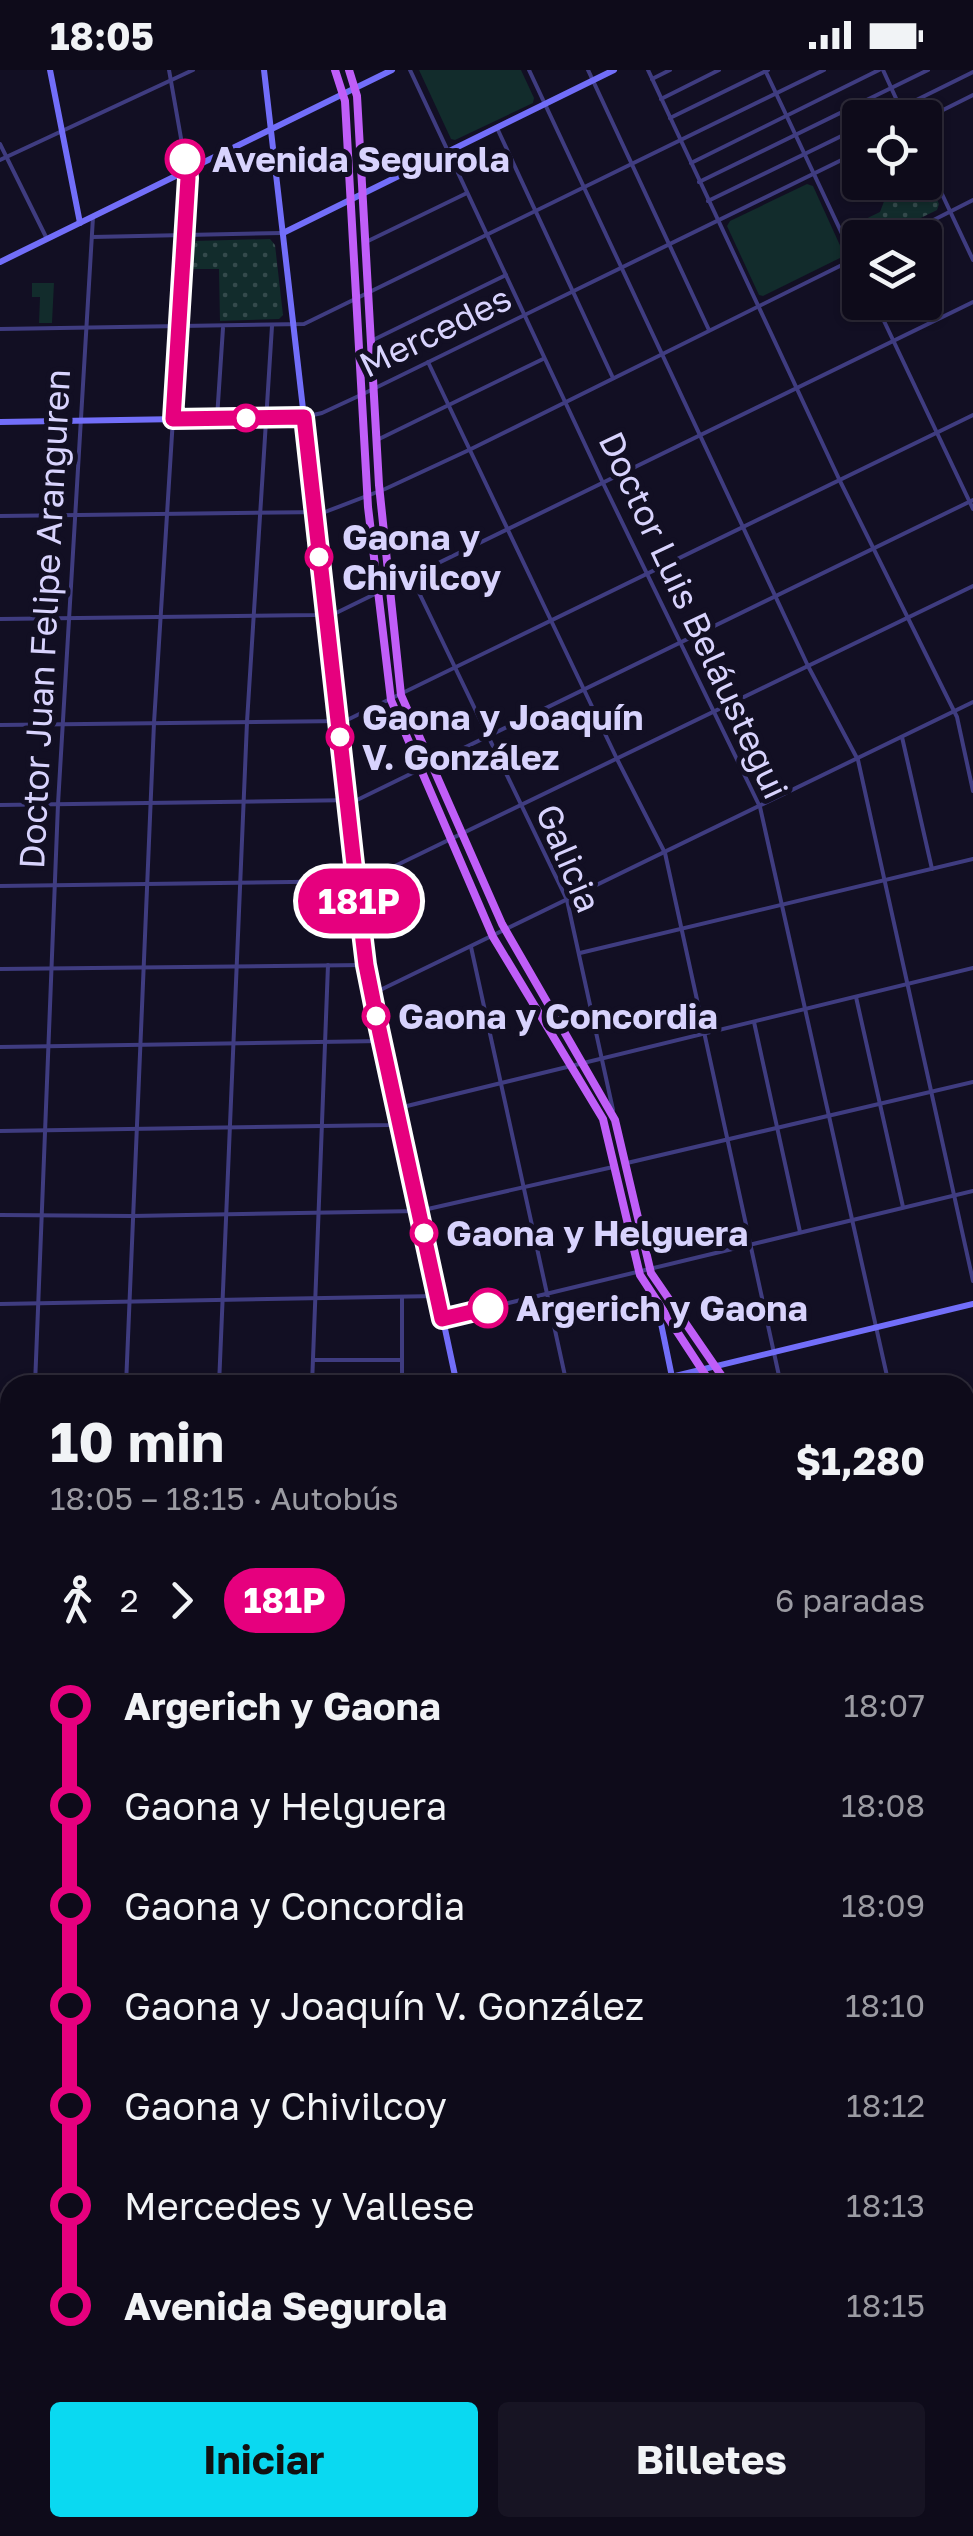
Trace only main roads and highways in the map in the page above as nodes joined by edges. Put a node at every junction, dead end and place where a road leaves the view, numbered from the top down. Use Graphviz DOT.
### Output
graph roads {
  1 [pos="50,70"];
  2 [pos="264,70"];
  3 [pos="335,70"];
  4 [pos="348,70"];
  5 [pos="392,70"];
  6 [pos="614,70"];
  7 [pos="355,88"];
  8 [pos="343,94"];
  9 [pos="271,129"];
  10 [pos="363,194"];
  11 [pos="352,199"];
  12 [pos="80,223"];
  13 [pos="283,233"];
  14 [pos="0,262"];
  15 [pos="304,417"];
  16 [pos="0,422"];
  17 [pos="621,1165"];
  18 [pos="656,1303"];
  19 [pos="973,1304"];
  20 [pos="716,1367"];
  21 [pos="702,1370"];
  22 [pos="455,1375"];
  23 [pos="672,1375"];
  24 [pos="689,1375"];
  25 [pos="705,1375"];
  26 [pos="721,1375"];
  1 -- 12 [label="main road"];
  2 -- 9 [label="main road"];
  3 -- 8 [label="main road"];
  4 -- 7 [label="main road"];
  5 -- 7 [label="main road"];
  6 -- 10 [label="main road"];
  7 -- 8 [label="main road"];
  7 -- 10 [label="main road"];
  8 -- 9 [label="main road"];
  8 -- 11 [label="main road"];
  9 -- 12 [label="main road"];
  9 -- 13 [label="main road"];
  10 -- 11 [label="main road"];
  10 -- 17 [label="main road"];
  11 -- 13 [label="main road"];
  11 -- 17 [label="main road"];
  12 -- 14 [label="main road"];
  13 -- 15 [label="main road"];
  15 -- 16 [label="main road, Mercedes"];
  15 -- 22 [label="main road"];
  17 -- 18 [label="main road"];
  17 -- 20 [label="main road"];
  18 -- 21 [label="main road"];
  18 -- 23 [label="main road"];
  19 -- 20 [label="main road"];
  20 -- 21 [label="main road"];
  20 -- 26 [label="main road"];
  21 -- 24 [label="main road"];
  21 -- 25 [label="main road"];
}
